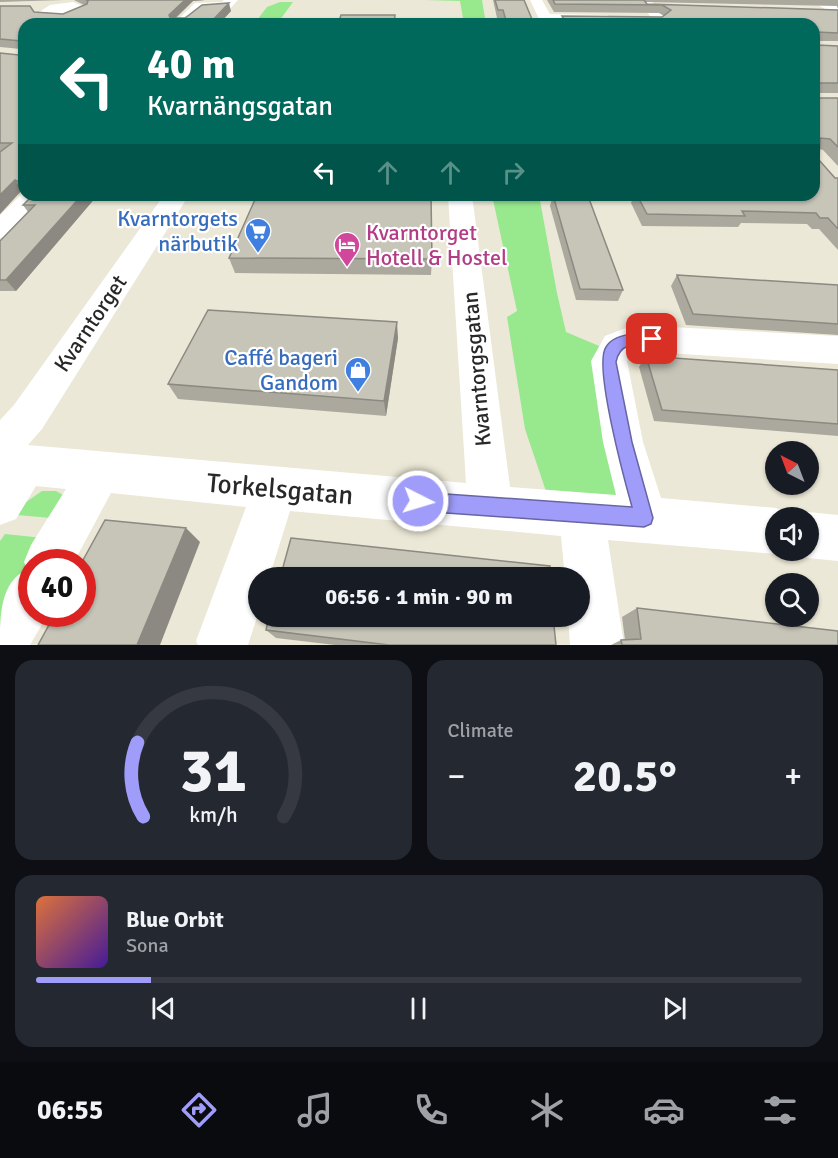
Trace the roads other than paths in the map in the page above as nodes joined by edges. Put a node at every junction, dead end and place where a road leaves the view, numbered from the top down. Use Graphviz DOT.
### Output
graph roads {
  1 [pos="232,0"];
  2 [pos="536,0"];
  3 [pos="647,4"];
  4 [pos="815,6"];
  5 [pos="57,7"];
  6 [pos="34,8"];
  7 [pos="673,8"];
  8 [pos="838,13"];
  9 [pos="187,18"];
  10 [pos="545,18"];
  11 [pos="658,18"];
  12 [pos="29,201"];
  13 [pos="173,201"];
  14 [pos="461,201"];
  15 [pos="0,230"];
  16 [pos="838,350"];
  17 [pos="9,458"];
  18 [pos="99,473"];
  19 [pos="275,489"];
  20 [pos="0,503"];
  21 [pos="490,508"];
  22 [pos="582,514"];
  23 [pos="644,518"];
  24 [pos="765,530"];
  25 [pos="819,536"];
  26 [pos="838,538"];
  27 [pos="55,549"];
  28 [pos="18,615"];
  29 [pos="223,640"];
  30 [pos="1,645"];
  31 [pos="597,645"];
  1 -- 9 [label="street"];
  2 -- 10 [label="street"];
  3 -- 7 [label="street"];
  3 -- 11 [label="street"];
  4 -- 8 [label="street"];
  5 -- 6 [label="street"];
  12 -- 15 [label="street"];
  13 -- 17 [label="street, Kvarntorget"];
  14 -- 21 [label="street, Kvarntorgsgatan"];
  16 -- 23 [label="street"];
  17 -- 18 [label="street, Torkelsgatan"];
  17 -- 20 [label="street, Kvarntorget"];
  18 -- 19 [label="street, Torkelsgatan"];
  18 -- 27 [label="street"];
  19 -- 21 [label="street, Torkelsgatan"];
  19 -- 29 [label="street"];
  21 -- 22 [label="street, Torkelsgatan"];
  22 -- 23 [label="street, Torkelsgatan"];
  22 -- 31 [label="street"];
  23 -- 24 [label="street, Torkelsgatan"];
  25 -- 26 [label="street"];
  28 -- 30 [label="street"];
}
